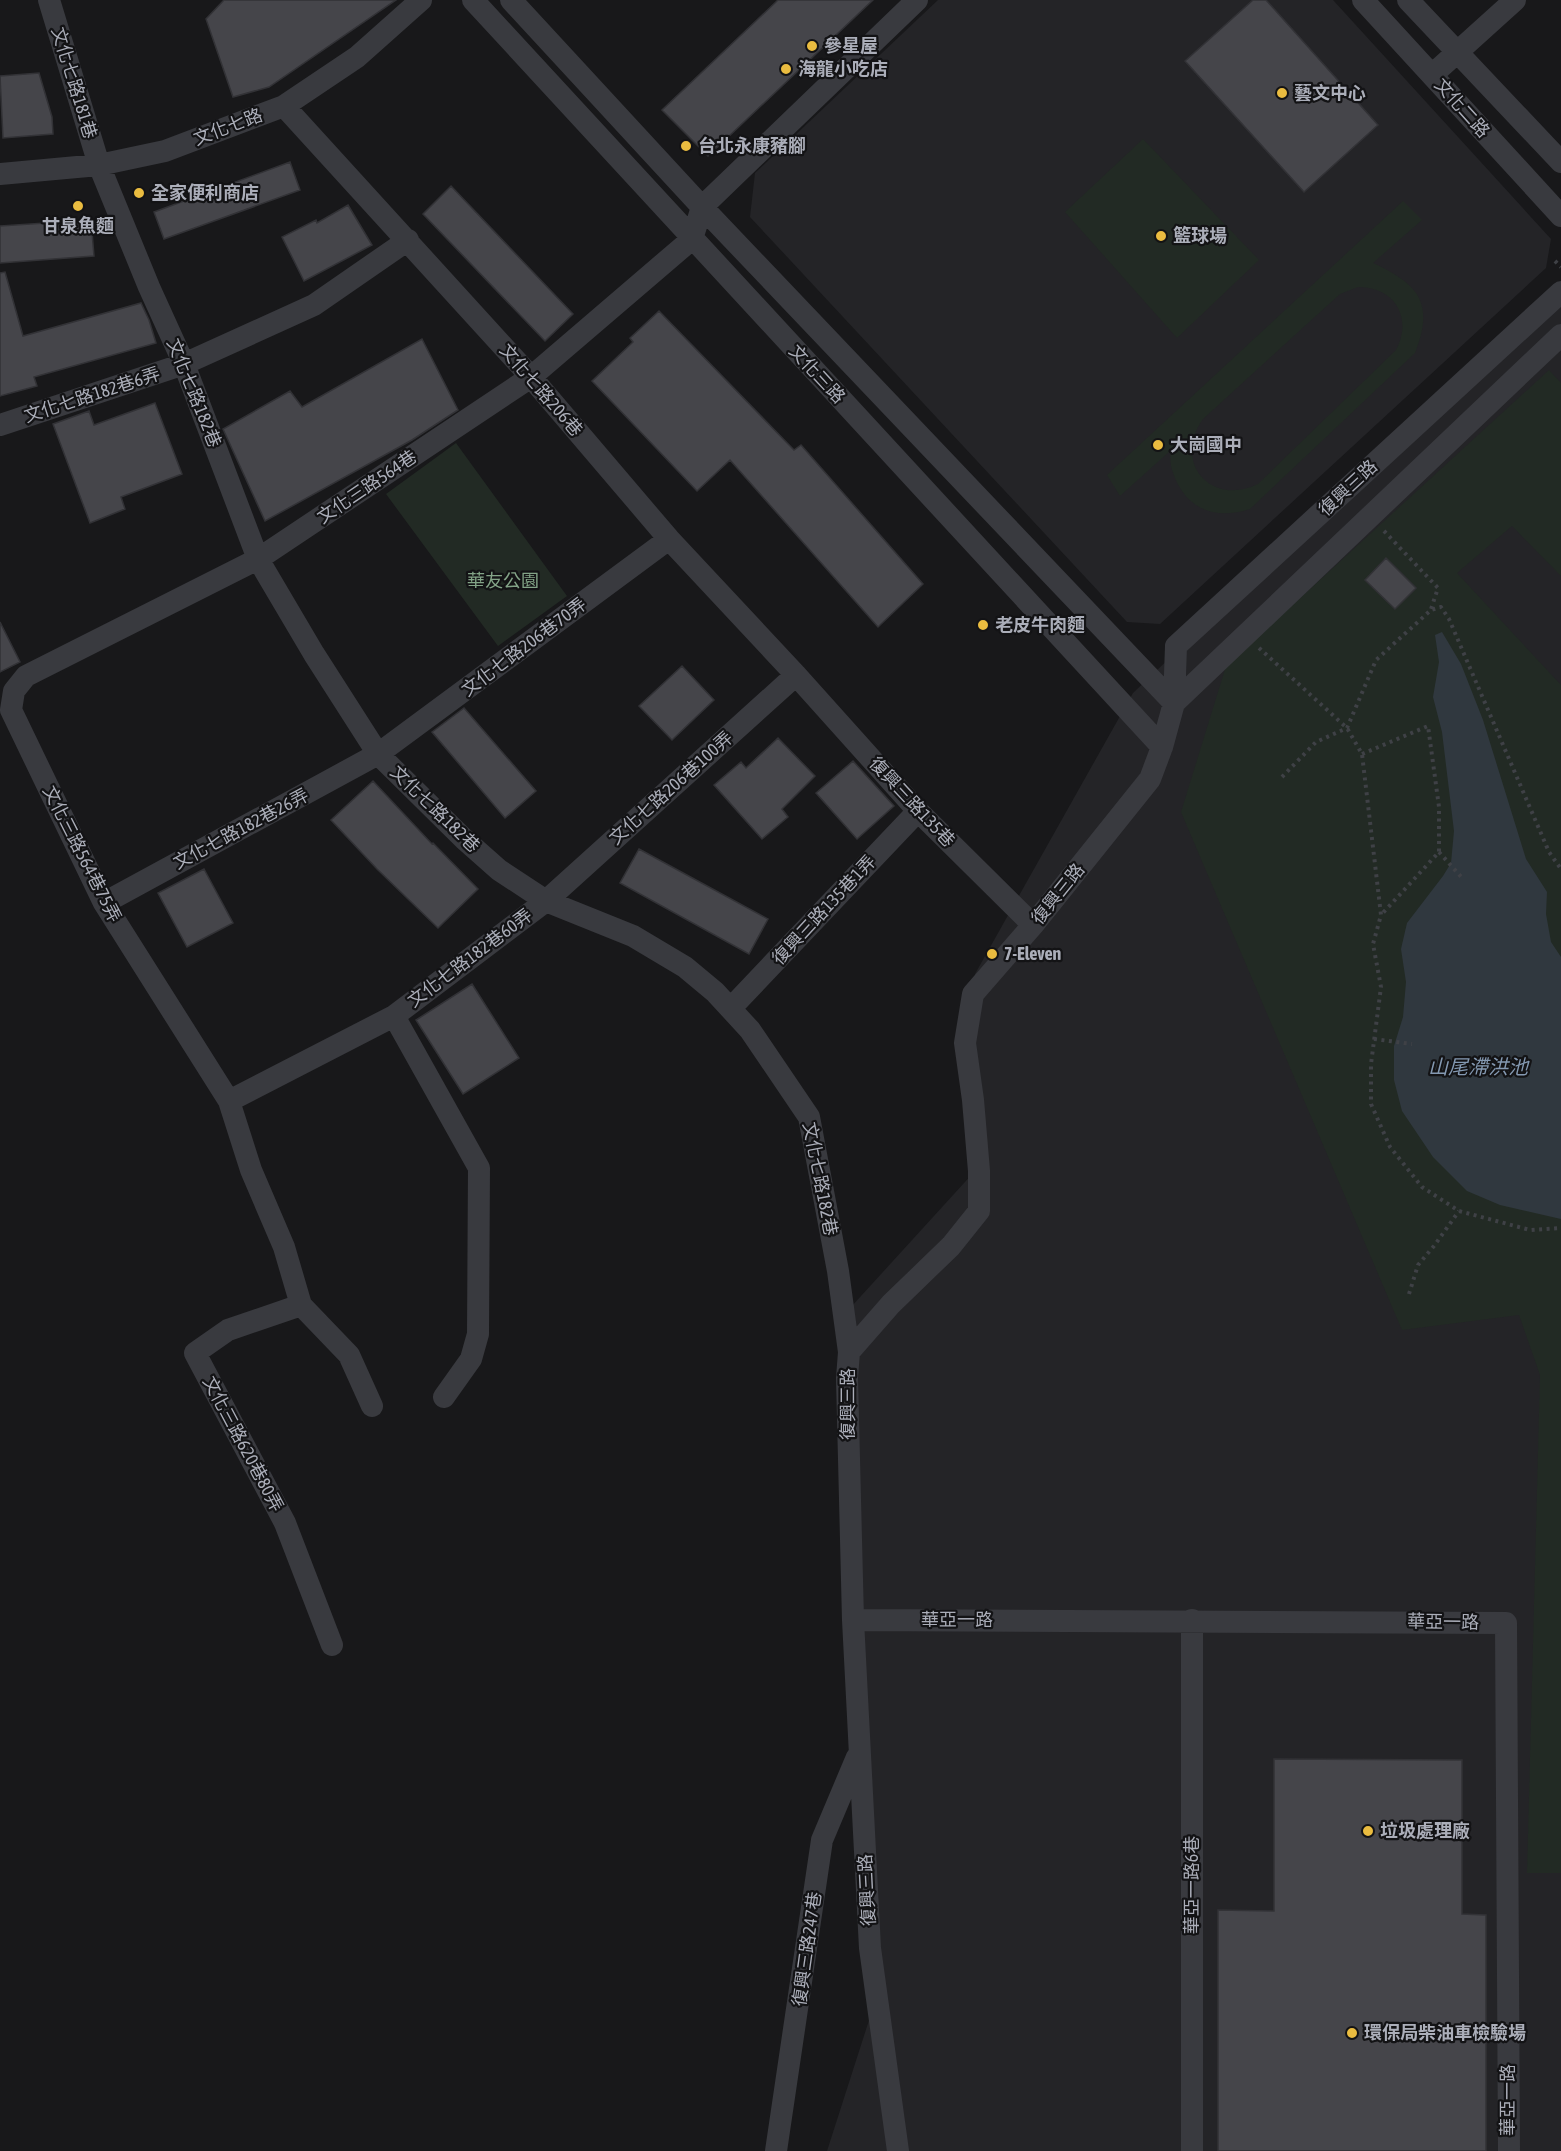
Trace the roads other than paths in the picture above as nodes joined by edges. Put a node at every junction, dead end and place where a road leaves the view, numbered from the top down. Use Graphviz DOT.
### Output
graph roads {
  1 [pos="49,0"];
  2 [pos="421,0"];
  3 [pos="473,0"];
  4 [pos="511,0"];
  5 [pos="917,0"];
  6 [pos="1363,0"];
  7 [pos="1408,0"];
  8 [pos="1515,0"];
  9 [pos="1458,53"];
  10 [pos="1432,75"];
  11 [pos="284,106"];
  12 [pos="1561,162"];
  13 [pos="99,165"];
  14 [pos="0,174"];
  15 [pos="702,207"];
  16 [pos="1561,216"];
  17 [pos="692,239"];
  18 [pos="408,240"];
  19 [pos="1561,291"];
  20 [pos="1561,335"];
  21 [pos="184,364"];
  22 [pos="531,377"];
  23 [pos="0,426"];
  24 [pos="669,539"];
  25 [pos="258,559"];
  26 [pos="796,675"];
  27 [pos="14,691"];
  28 [pos="1174,703"];
  29 [pos="1162,747"];
  30 [pos="378,754"];
  31 [pos="918,811"];
  32 [pos="546,901"];
  33 [pos="104,903"];
  34 [pos="1033,925"];
  35 [pos="731,1008"];
  36 [pos="394,1016"];
  37 [pos="229,1101"];
  38 [pos="301,1305"];
  39 [pos="849,1352"];
  40 [pos="444,1397"];
  41 [pos="372,1406"];
  42 [pos="853,1620"];
  43 [pos="1192,1620"];
  44 [pos="332,1645"];
  45 [pos="859,1753"];
  46 [pos="776,2151"];
  47 [pos="898,2151"];
  48 [pos="1192,2151"];
  49 [pos="1509,2151"];
  1 -- 13 [label="street, 文化七路181巷"];
  2 -- 11 [label="street, 文化七路"];
  3 -- 17 [label="street, 文化三路"];
  4 -- 15 [label="street, 文化三路"];
  5 -- 15 [label="street"];
  6 -- 10 [label="street, 文化二路"];
  7 -- 9 [label="street, 文化二路"];
  8 -- 9 [label="street"];
  9 -- 10 [label="street"];
  9 -- 12 [label="street, 文化二路"];
  10 -- 16 [label="street, 文化二路"];
  11 -- 13 [label="street, 文化七路"];
  11 -- 18 [label="street, 文化七路206巷"];
  13 -- 14 [label="street, 文化七路"];
  13 -- 21 [label="street, 文化七路182巷"];
  15 -- 17 [label="street"];
  15 -- 28 [label="street, 文化三路"];
  17 -- 22 [label="street, 文化三路564巷"];
  17 -- 29 [label="street, 文化三路"];
  18 -- 21 [label="street, 文化七路182巷6弄"];
  18 -- 22 [label="street, 文化七路206巷"];
  19 -- 28 [label="street, 復興三路"];
  20 -- 28 [label="street, 復興三路"];
  21 -- 23 [label="street, 文化七路182巷6弄"];
  21 -- 25 [label="street, 文化七路182巷"];
  22 -- 24 [label="street, 文化七路206巷"];
  22 -- 25 [label="street, 文化三路564巷"];
  24 -- 26 [label="street, 文化七路206巷"];
  24 -- 30 [label="street, 文化七路206巷70弄"];
  25 -- 27 [label="street, 文化三路564巷"];
  25 -- 30 [label="street, 文化七路182巷"];
  26 -- 31 [label="street, 復興三路135巷"];
  26 -- 32 [label="street, 文化七路206巷100弄"];
  27 -- 33 [label="street, 文化三路564巷75弄"];
  28 -- 29 [label="street, 復興三路"];
  29 -- 34 [label="street, 復興三路"];
  30 -- 32 [label="street, 文化七路182巷"];
  30 -- 33 [label="street, 文化七路182巷26弄"];
  31 -- 34 [label="street, 復興三路135巷"];
  31 -- 35 [label="street, 復興三路135巷1弄"];
  32 -- 35 [label="street, 文化七路182巷"];
  32 -- 36 [label="street, 文化七路182巷60弄"];
  33 -- 37 [label="street, 文化三路564巷75弄"];
  34 -- 39 [label="street, 復興三路"];
  35 -- 39 [label="street, 文化七路182巷"];
  36 -- 37 [label="street"];
  36 -- 40 [label="street"];
  37 -- 38 [label="street"];
  38 -- 41 [label="street"];
  38 -- 44 [label="street, 文化三路620巷80弄"];
  39 -- 42 [label="street, 復興三路"];
  42 -- 43 [label="street, 華亞一路"];
  42 -- 45 [label="street, 復興三路"];
  43 -- 48 [label="street, 華亞一路6巷"];
  43 -- 49 [label="street, 華亞一路"];
  45 -- 46 [label="street, 復興三路247巷"];
  45 -- 47 [label="street, 復興三路"];
}
